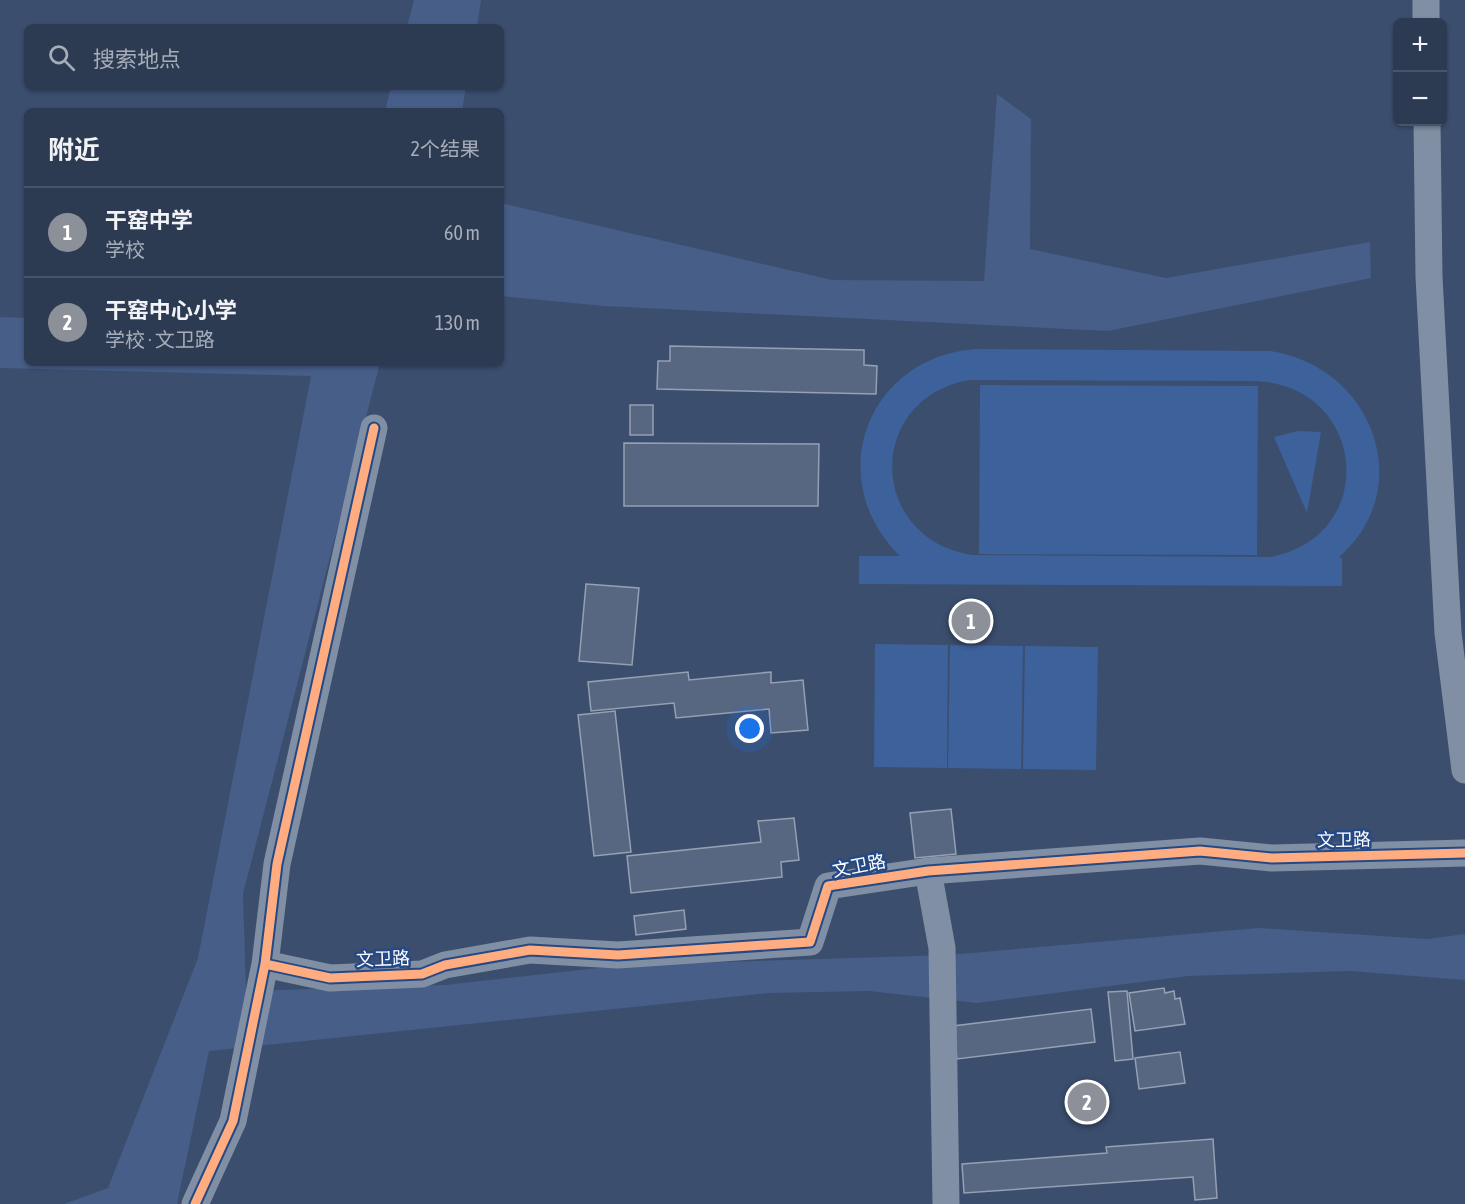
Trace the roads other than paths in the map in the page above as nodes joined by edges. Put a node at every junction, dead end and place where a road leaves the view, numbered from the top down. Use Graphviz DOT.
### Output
graph roads {
  1 [pos="1426,0"];
  2 [pos="1426,18"];
  3 [pos="1427,126"];
  4 [pos="374,428"];
  5 [pos="1465,770"];
  6 [pos="1465,854"];
  7 [pos="928,871"];
  8 [pos="263,973"];
  9 [pos="195,1204"];
  10 [pos="946,1204"];
  1 -- 2 [label="street"];
  3 -- 5 [label="street"];
  4 -- 8 [label="street"];
  6 -- 7 [label="street, 文卫路"];
  7 -- 8 [label="street, 文卫路"];
  7 -- 10 [label="street"];
  8 -- 9 [label="street"];
}
